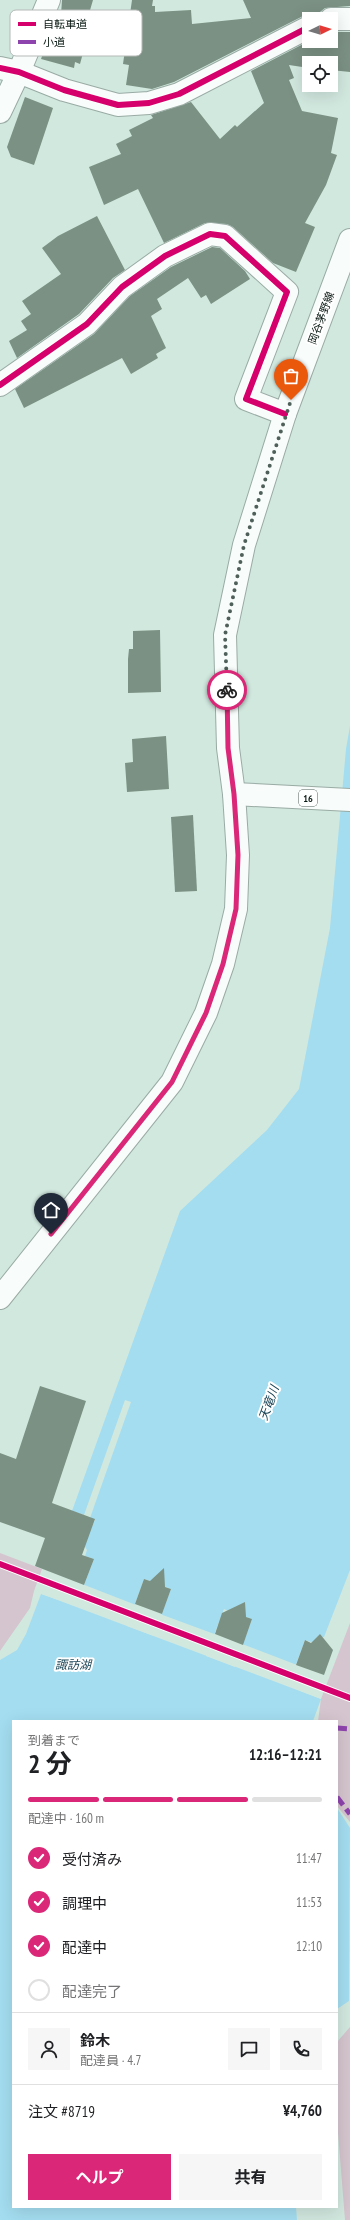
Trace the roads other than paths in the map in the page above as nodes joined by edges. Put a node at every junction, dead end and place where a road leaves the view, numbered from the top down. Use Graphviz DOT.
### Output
graph roads {
  1 [pos="49,0"];
  2 [pos="43,10"];
  3 [pos="338,19"];
  4 [pos="350,19"];
  5 [pos="302,31"];
  6 [pos="18,56"];
  7 [pos="10,70"];
  8 [pos="0,112"];
  9 [pos="350,240"];
  10 [pos="0,385"];
  11 [pos="285,414"];
  12 [pos="234,794"];
  13 [pos="350,800"];
  14 [pos="2,1293"];
  1 -- 2 [label="main road"];
  3 -- 4 [label="main road"];
  5 -- 7 [label="main road"];
  6 -- 7 [label="main road"];
  7 -- 8 [label="main road"];
  9 -- 11 [label="main road, 岡谷茅野線"];
  10 -- 11 [label="main road"];
  11 -- 12 [label="main road, 岡谷茅野線"];
  12 -- 13 [label="main road, 16"];
  12 -- 14 [label="main road, 岡谷茅野線"];
}
